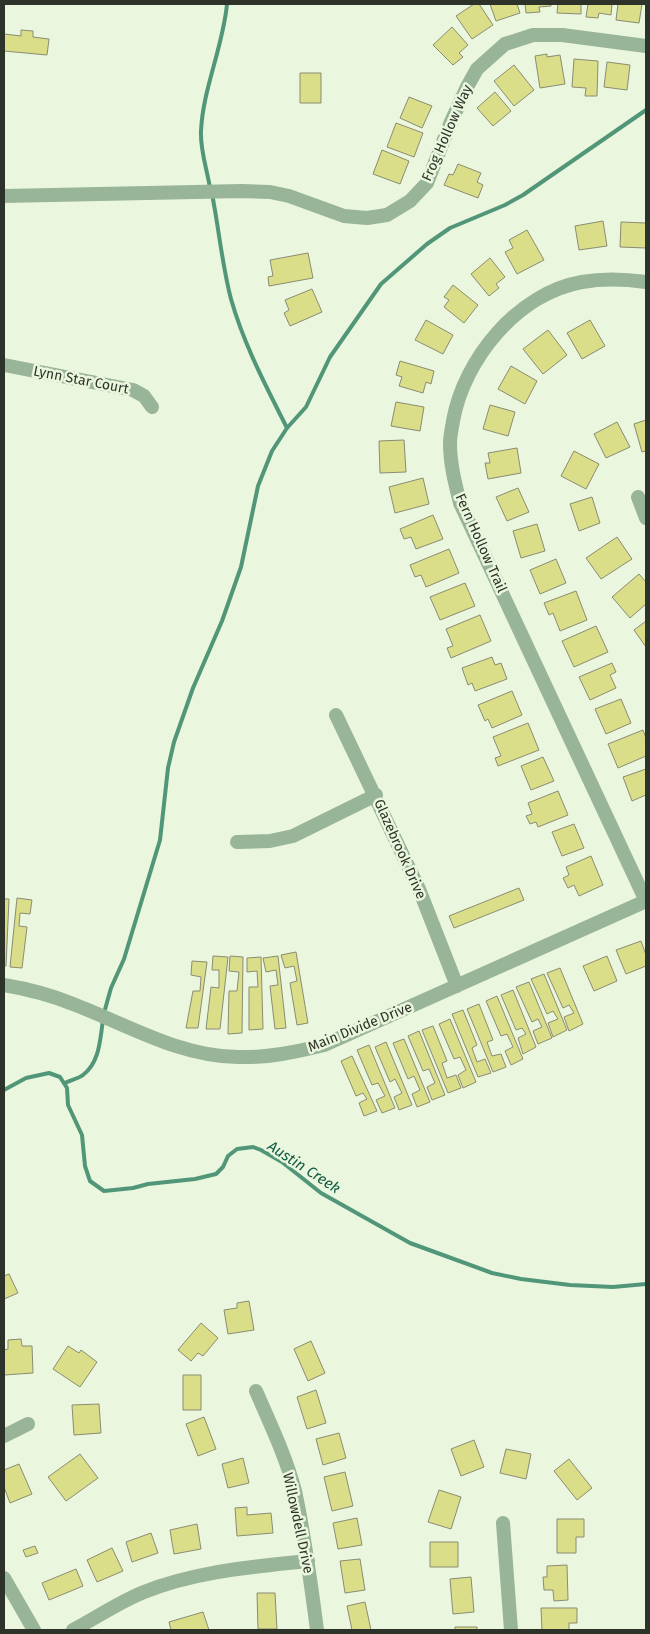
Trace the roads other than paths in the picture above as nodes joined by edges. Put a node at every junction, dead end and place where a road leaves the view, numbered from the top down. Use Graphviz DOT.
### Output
graph roads {
  1 [pos="646,46"];
  2 [pos="4,196"];
  3 [pos="646,282"];
  4 [pos="4,365"];
  5 [pos="152,407"];
  6 [pos="638,497"];
  7 [pos="646,518"];
  8 [pos="336,715"];
  9 [pos="376,795"];
  10 [pos="237,842"];
  11 [pos="646,901"];
  12 [pos="4,985"];
  13 [pos="457,986"];
  14 [pos="256,1391"];
  15 [pos="28,1424"];
  16 [pos="4,1436"];
  17 [pos="503,1522"];
  18 [pos="308,1560"];
  19 [pos="4,1578"];
  20 [pos="34,1630"];
  21 [pos="73,1630"];
  22 [pos="318,1630"];
  23 [pos="511,1630"];
  1 -- 2 [label="street, Frog Hollow Way"];
  3 -- 11 [label="street, Fern Hollow Trail"];
  4 -- 5 [label="street, Lynn Star Court"];
  6 -- 7 [label="street"];
  8 -- 9 [label="street, Glazebrook Drive"];
  9 -- 10 [label="street"];
  9 -- 13 [label="street, Glazebrook Drive"];
  11 -- 13 [label="street, Main Divide Drive"];
  12 -- 13 [label="street, Main Divide Drive"];
  14 -- 18 [label="street, Willowdell Drive"];
  15 -- 16 [label="street"];
  17 -- 23 [label="street"];
  18 -- 21 [label="street"];
  18 -- 22 [label="street, Willowdell Drive"];
  19 -- 20 [label="street"];
}
